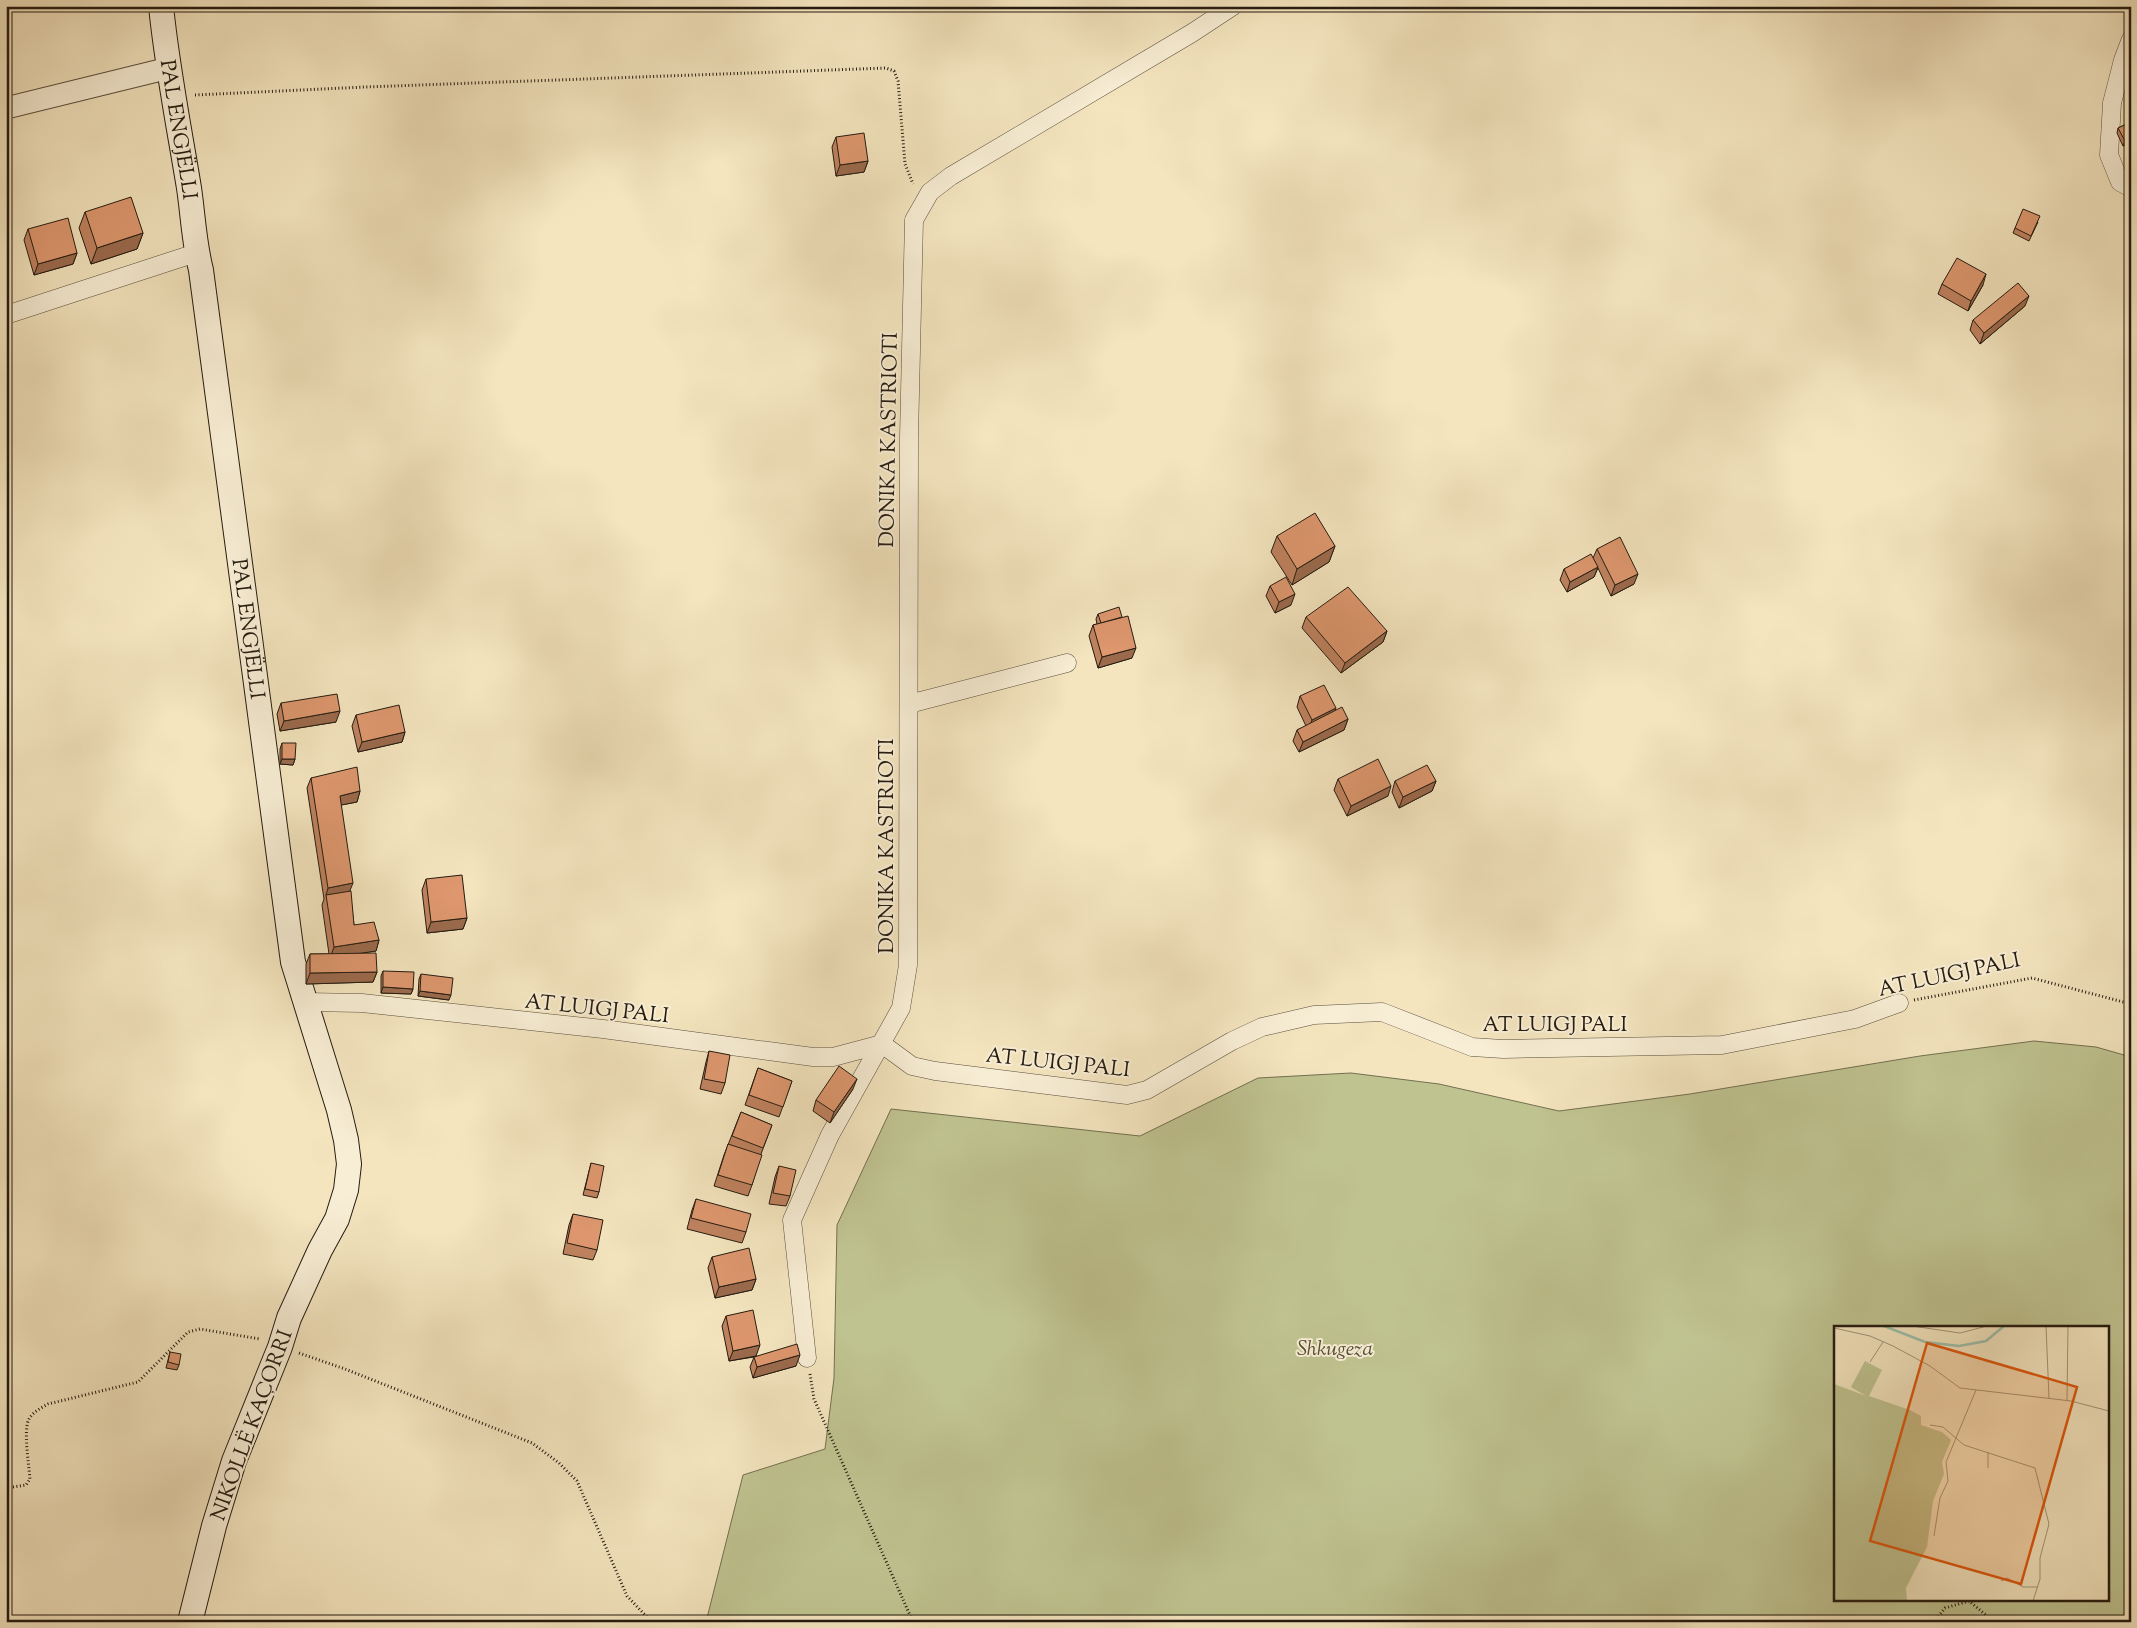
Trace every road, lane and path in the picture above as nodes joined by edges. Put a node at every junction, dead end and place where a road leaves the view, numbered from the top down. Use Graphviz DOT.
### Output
graph roads {
  1 [pos="161,6"];
  2 [pos="1233,6"];
  3 [pos="2131,38"];
  4 [pos="169,68"];
  5 [pos="174,99"];
  6 [pos="6,108"];
  7 [pos="2131,188"];
  8 [pos="922,206"];
  9 [pos="196,253"];
  10 [pos="6,314"];
  11 [pos="1067,663"];
  12 [pos="909,704"];
  13 [pos="306,1002"];
  14 [pos="1899,1003"];
  15 [pos="2131,1004"];
  16 [pos="882,1044"];
  17 [pos="336,1218"];
  18 [pos="261,1339"];
  19 [pos="294,1352"];
  20 [pos="808,1358"];
  21 [pos="6,1488"];
  22 [pos="190,1622"];
  23 [pos="657,1622"];
  24 [pos="913,1622"];
  25 [pos="1934,1622"];
  26 [pos="1989,1622"];
  1 -- 4 [label="main road, PAL ENGJËLLI"];
  2 -- 8 [label="street, DONIKA KASTRIOTI"];
  3 -- 7 [label="street"];
  4 -- 5 [label="main road, PAL ENGJËLLI"];
  4 -- 6 [label="street"];
  5 -- 8 [label="path"];
  5 -- 9 [label="main road, PAL ENGJËLLI"];
  8 -- 12 [label="street, DONIKA KASTRIOTI"];
  9 -- 10 [label="street"];
  9 -- 13 [label="main road, PAL ENGJËLLI"];
  11 -- 12 [label="street"];
  12 -- 16 [label="street, DONIKA KASTRIOTI"];
  13 -- 16 [label="street, AT LUIGJ PALI"];
  13 -- 17 [label="main road, PAL ENGJËLLI"];
  14 -- 15 [label="path, AT LUIGJ PALI"];
  14 -- 16 [label="street, AT LUIGJ PALI"];
  16 -- 20 [label="street"];
  17 -- 22 [label="main road, NIKOLLË KAÇORRI"];
  18 -- 21 [label="path"];
  19 -- 23 [label="path"];
  20 -- 24 [label="path"];
  25 -- 26 [label="path"];
}
